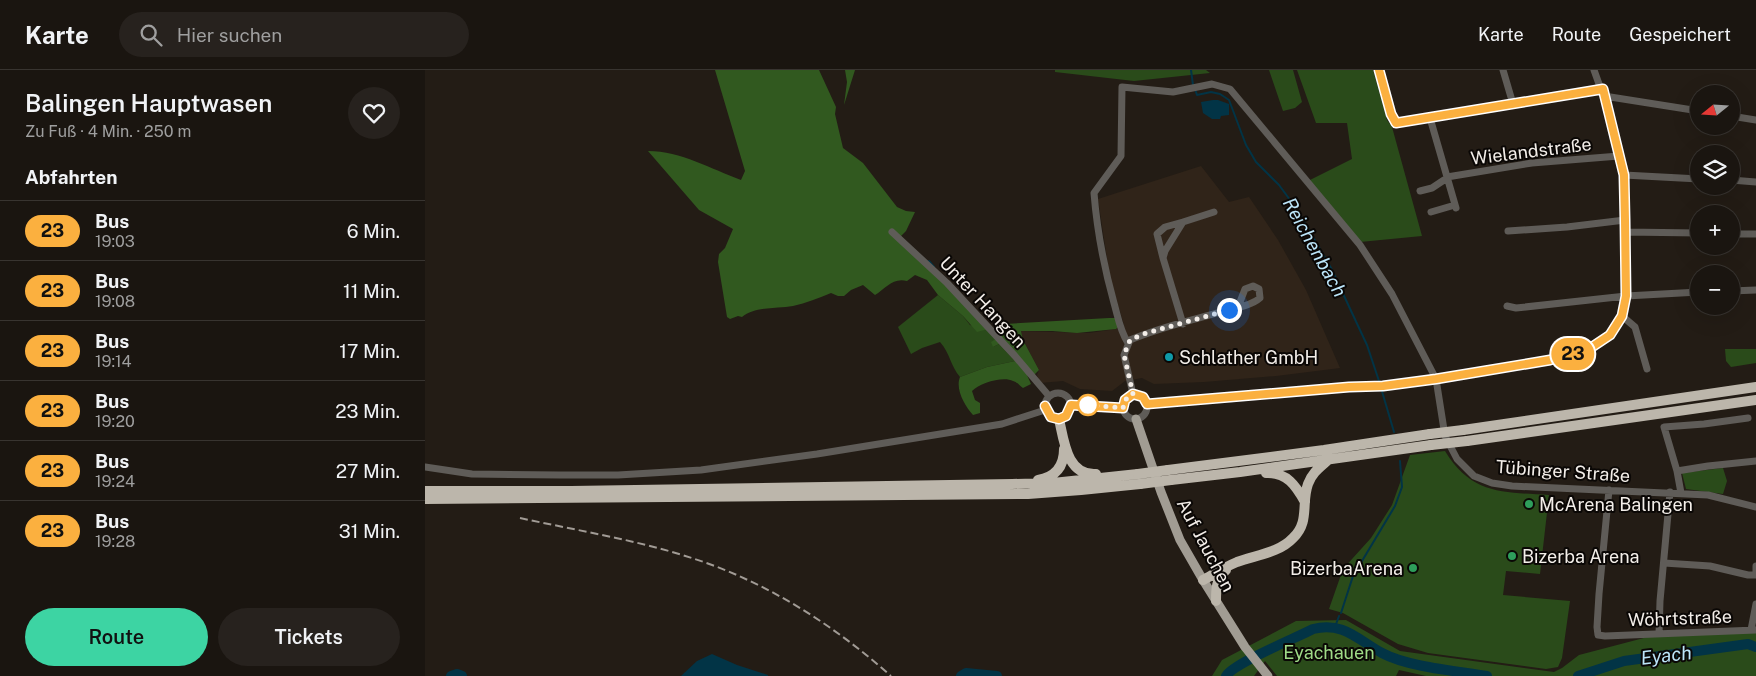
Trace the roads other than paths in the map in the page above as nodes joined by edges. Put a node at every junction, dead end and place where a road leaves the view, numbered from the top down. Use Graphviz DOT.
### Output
graph roads {
  1 [pos="1379,70"];
  2 [pos="1503,70"];
  3 [pos="1594,70"];
  4 [pos="1603,92"];
  5 [pos="1513,104"];
  6 [pos="1690,109"];
  7 [pos="1740,117"];
  8 [pos="1430,118"];
  9 [pos="1756,120"];
  10 [pos="1619,156"];
  11 [pos="1624,175"];
  12 [pos="1447,178"];
  13 [pos="1690,179"];
  14 [pos="1740,181"];
  15 [pos="1756,182"];
  16 [pos="1421,191"];
  17 [pos="1214,212"];
  18 [pos="1431,212"];
  19 [pos="1625,220"];
  20 [pos="1183,222"];
  21 [pos="1508,231"];
  22 [pos="892,232"];
  23 [pos="1625,232"];
  24 [pos="1690,233"];
  25 [pos="1740,234"];
  26 [pos="1756,234"];
  27 [pos="1163,258"];
  28 [pos="1756,290"];
  29 [pos="1740,291"];
  30 [pos="1690,292"];
  31 [pos="1626,296"];
  32 [pos="1507,306"];
  33 [pos="1229,310"];
  34 [pos="1622,316"];
  35 [pos="1183,324"];
  36 [pos="1128,343"];
  37 [pos="1647,369"];
  38 [pos="1436,379"];
  39 [pos="1756,387"];
  40 [pos="1133,394"];
  41 [pos="1049,396"];
  42 [pos="1756,400"];
  43 [pos="1147,404"];
  44 [pos="1071,405"];
  45 [pos="1123,408"];
  46 [pos="1045,410"];
  47 [pos="1748,418"];
  48 [pos="1059,419"];
  49 [pos="1136,419"];
  50 [pos="1064,440"];
  51 [pos="1328,460"];
  52 [pos="1756,461"];
  53 [pos="425,467"];
  54 [pos="1241,472"];
  55 [pos="1677,472"];
  56 [pos="1170,475"];
  57 [pos="1124,476"];
  58 [pos="1139,479"];
  59 [pos="1012,484"];
  60 [pos="1609,490"];
  61 [pos="425,491"];
  62 [pos="1670,492"];
  63 [pos="1681,493"];
  64 [pos="425,499"];
  65 [pos="1305,502"];
  66 [pos="1756,507"];
  67 [pos="1235,563"];
  68 [pos="1664,563"];
  69 [pos="1756,566"];
  70 [pos="1756,574"];
  71 [pos="1203,580"];
  72 [pos="1216,601"];
  73 [pos="1756,604"];
  74 [pos="1754,630"];
  75 [pos="1659,634"];
  76 [pos="1268,676"];
  1 -- 8 [label="street"];
  2 -- 5 [label="street"];
  3 -- 4 [label="street"];
  4 -- 5 [label="street"];
  4 -- 6 [label="street"];
  4 -- 10 [label="street"];
  5 -- 8 [label="street"];
  7 -- 9 [label="street"];
  8 -- 12 [label="street"];
  10 -- 11 [label="street"];
  10 -- 12 [label="street, Wielandstraße"];
  11 -- 13 [label="street"];
  11 -- 19 [label="street"];
  12 -- 16 [label="street, Wielandstraße"];
  12 -- 18 [label="street"];
  14 -- 15 [label="street"];
  17 -- 20 [label="street"];
  19 -- 21 [label="street"];
  19 -- 23 [label="street"];
  20 -- 27 [label="street"];
  20 -- 27 [label="street"];
  22 -- 41 [label="street, Unter Hangen"];
  23 -- 24 [label="street"];
  23 -- 31 [label="street"];
  25 -- 26 [label="street"];
  27 -- 35 [label="street"];
  28 -- 29 [label="street"];
  30 -- 31 [label="street"];
  31 -- 32 [label="street"];
  31 -- 34 [label="street"];
  33 -- 35 [label="street"];
  34 -- 37 [label="street"];
  34 -- 38 [label="street"];
  35 -- 36 [label="street"];
  36 -- 38 [label="street, Tübinger Straße"];
  36 -- 40 [label="street"];
  38 -- 43 [label="street"];
  38 -- 60 [label="street, Tübinger Straße"];
  39 -- 56 [label="highway, bridge"];
  40 -- 43 [label="street"];
  40 -- 45 [label="street"];
  41 -- 44 [label="street"];
  41 -- 46 [label="street"];
  42 -- 51 [label="highway, bridge"];
  43 -- 49 [label="street"];
  44 -- 45 [label="street"];
  44 -- 48 [label="street"];
  45 -- 49 [label="street"];
  46 -- 48 [label="street"];
  46 -- 53 [label="street"];
  47 -- 55 [label="street"];
  48 -- 50 [label="highway"];
  49 -- 71 [label="main road, Auf Jauchen"];
  50 -- 57 [label="highway"];
  50 -- 59 [label="highway"];
  51 -- 54 [label="highway"];
  51 -- 65 [label="highway"];
  52 -- 55 [label="street"];
  54 -- 56 [label="highway"];
  54 -- 65 [label="highway"];
  55 -- 63 [label="street"];
  56 -- 58 [label="highway, bridge"];
  57 -- 58 [label="highway"];
  57 -- 59 [label="highway"];
  58 -- 64 [label="highway"];
  59 -- 61 [label="highway"];
  60 -- 62 [label="street, Tübinger Straße"];
  60 -- 75 [label="street, Wöhrtstraße"];
  62 -- 63 [label="street, Tübinger Straße"];
  62 -- 68 [label="street"];
  63 -- 66 [label="street, Tübinger Straße"];
  65 -- 67 [label="highway"];
  67 -- 71 [label="highway"];
  67 -- 72 [label="highway"];
  68 -- 70 [label="street"];
  68 -- 75 [label="street"];
  69 -- 70 [label="street"];
  71 -- 72 [label="main road, Auf Jauchen"];
  72 -- 76 [label="main road, Auf Jauchen"];
  73 -- 74 [label="street"];
  74 -- 75 [label="street, Wöhrtstraße"];
}
